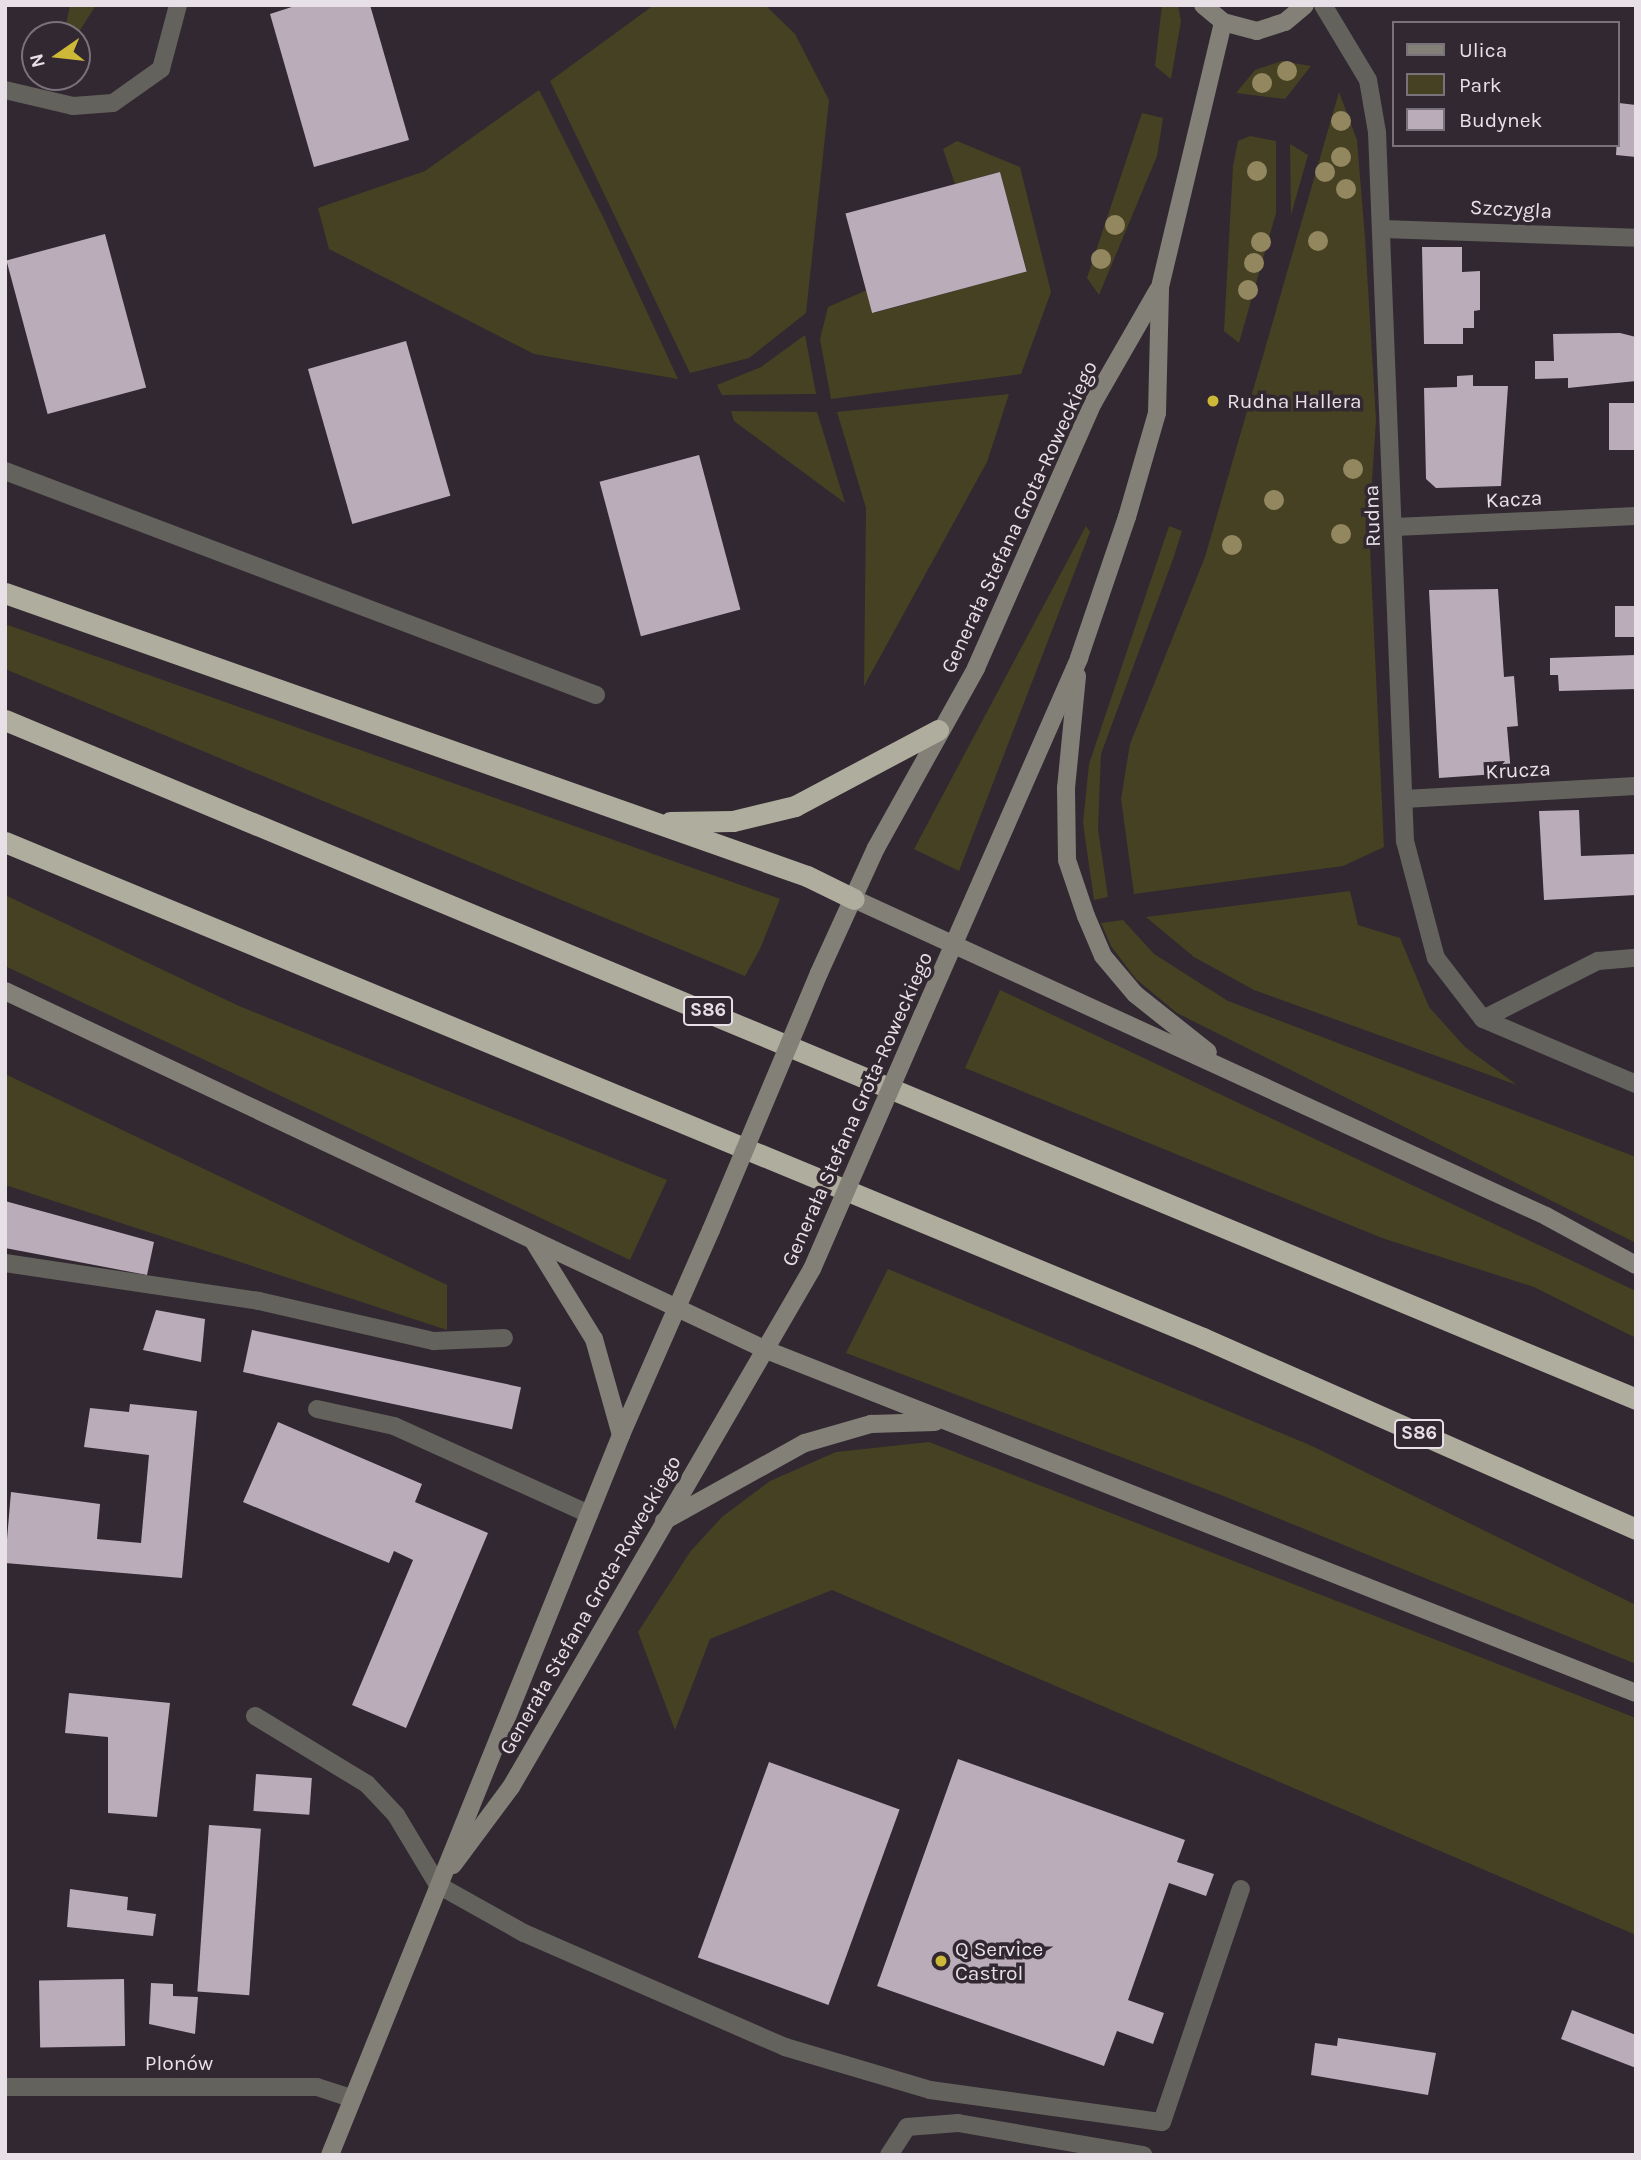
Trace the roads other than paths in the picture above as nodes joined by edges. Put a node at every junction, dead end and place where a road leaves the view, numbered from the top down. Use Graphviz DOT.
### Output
graph roads {
  1 [pos="178,5"];
  2 [pos="1203,5"];
  3 [pos="1305,5"];
  4 [pos="1323,5"];
  5 [pos="1223,22"];
  6 [pos="5,90"];
  7 [pos="1383,229"];
  8 [pos="1636,238"];
  9 [pos="1160,287"];
  10 [pos="5,471"];
  11 [pos="1636,516"];
  12 [pos="1395,527"];
  13 [pos="5,593"];
  14 [pos="1079,658"];
  15 [pos="596,695"];
  16 [pos="5,720"];
  17 [pos="938,730"];
  18 [pos="1636,786"];
  19 [pos="1404,799"];
  20 [pos="655,822"];
  21 [pos="5,842"];
  22 [pos="853,899"];
  23 [pos="956,943"];
  24 [pos="1636,958"];
  25 [pos="5,991"];
  26 [pos="1483,1019"];
  27 [pos="1230,1069"];
  28 [pos="1636,1084"];
  29 [pos="534,1242"];
  30 [pos="5,1262"];
  31 [pos="1636,1265"];
  32 [pos="676,1309"];
  33 [pos="504,1338"];
  34 [pos="764,1349"];
  35 [pos="1636,1399"];
  36 [pos="317,1409"];
  37 [pos="943,1421"];
  38 [pos="621,1435"];
  39 [pos="589,1514"];
  40 [pos="664,1521"];
  41 [pos="1636,1530"];
  42 [pos="1636,1693"];
  43 [pos="255,1716"];
  44 [pos="438,1885"];
  45 [pos="1241,1889"];
  46 [pos="5,2087"];
  47 [pos="351,2098"];
  48 [pos="330,2155"];
  49 [pos="889,2155"];
  50 [pos="1143,2155"];
  1 -- 6 [label="street"];
  2 -- 5 [label="street"];
  3 -- 5 [label="street"];
  4 -- 7 [label="street, Rudna"];
  5 -- 9 [label="street, Generała Stefana Grota-Roweckiego"];
  7 -- 8 [label="street, Szczygla"];
  7 -- 12 [label="street, Rudna"];
  9 -- 14 [label="street, Generała Stefana Grota-Roweckiego"];
  9 -- 17 [label="street, Generała Stefana Grota-Roweckiego"];
  10 -- 15 [label="street"];
  11 -- 12 [label="street, Kacza"];
  12 -- 19 [label="street, Rudna"];
  13 -- 20 [label="highway"];
  14 -- 23 [label="street, Generała Stefana Grota-Roweckiego"];
  14 -- 27 [label="street"];
  16 -- 35 [label="highway, S86"];
  17 -- 20 [label="highway"];
  17 -- 22 [label="street, Generała Stefana Grota-Roweckiego"];
  18 -- 19 [label="street, Krucza"];
  19 -- 26 [label="street, Rudna"];
  20 -- 22 [label="highway"];
  21 -- 41 [label="highway, S86"];
  22 -- 23 [label="street"];
  22 -- 32 [label="street, Generała Stefana Grota-Roweckiego, bridge"];
  23 -- 27 [label="street"];
  23 -- 34 [label="street, Generała Stefana Grota-Roweckiego, bridge"];
  24 -- 26 [label="street"];
  25 -- 29 [label="street"];
  26 -- 28 [label="street"];
  27 -- 31 [label="street"];
  29 -- 32 [label="street"];
  29 -- 38 [label="street"];
  30 -- 33 [label="street"];
  32 -- 34 [label="street"];
  32 -- 38 [label="street, Generała Stefana Grota-Roweckiego"];
  34 -- 37 [label="street"];
  34 -- 40 [label="street, Generała Stefana Grota-Roweckiego"];
  36 -- 39 [label="street"];
  37 -- 40 [label="street"];
  37 -- 42 [label="street"];
  38 -- 39 [label="street, Generała Stefana Grota-Roweckiego"];
  39 -- 44 [label="street, Generała Stefana Grota-Roweckiego"];
  40 -- 44 [label="street, Generała Stefana Grota-Roweckiego"];
  43 -- 44 [label="street"];
  44 -- 45 [label="street"];
  44 -- 47 [label="street, Generała Stefana Grota-Roweckiego"];
  46 -- 47 [label="street, Plonów"];
  47 -- 48 [label="street, Generała Stefana Grota-Roweckiego"];
  49 -- 50 [label="street"];
}
